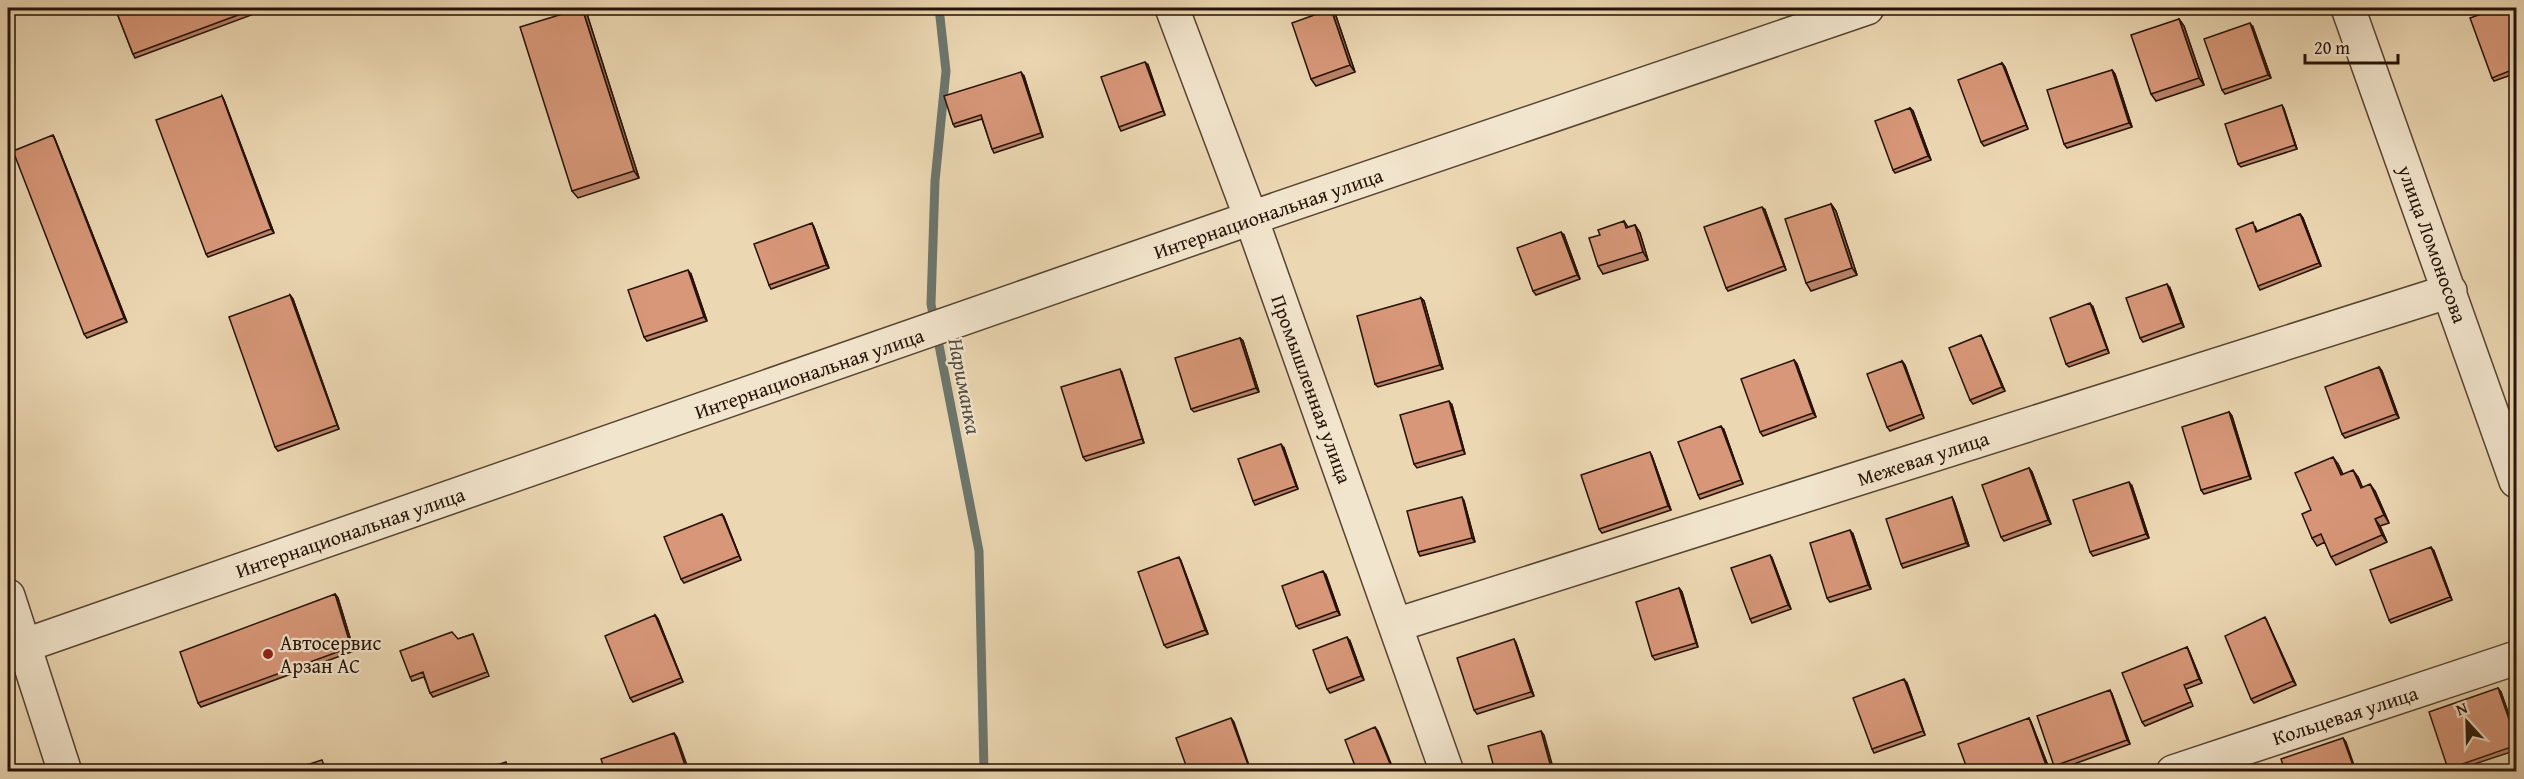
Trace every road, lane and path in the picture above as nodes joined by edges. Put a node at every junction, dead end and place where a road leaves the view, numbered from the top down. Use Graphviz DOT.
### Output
graph roads {
  1 [pos="1172,8"];
  2 [pos="1867,8"];
  3 [pos="2348,8"];
  4 [pos="1251,218"];
  5 [pos="2450,291"];
  6 [pos="2510,440"];
  7 [pos="2517,481"];
  8 [pos="8,596"];
  9 [pos="1396,626"];
  10 [pos="23,646"];
  11 [pos="2517,658"];
  12 [pos="64,771"];
  13 [pos="1447,771"];
  14 [pos="2173,771"];
  1 -- 4 [label="street, Промышленная улица"];
  2 -- 4 [label="street, Интернациональная улица"];
  3 -- 5 [label="street, улица Ломоносова"];
  4 -- 9 [label="street, Промышленная улица"];
  4 -- 10 [label="street, Интернациональная улица"];
  5 -- 6 [label="street, улица Ломоносова"];
  5 -- 9 [label="street, Межевая улица"];
  6 -- 7 [label="street, улица Ломоносова"];
  8 -- 10 [label="street"];
  9 -- 13 [label="street, Промышленная улица"];
  10 -- 12 [label="street"];
  11 -- 14 [label="street, Кольцевая улица"];
}
